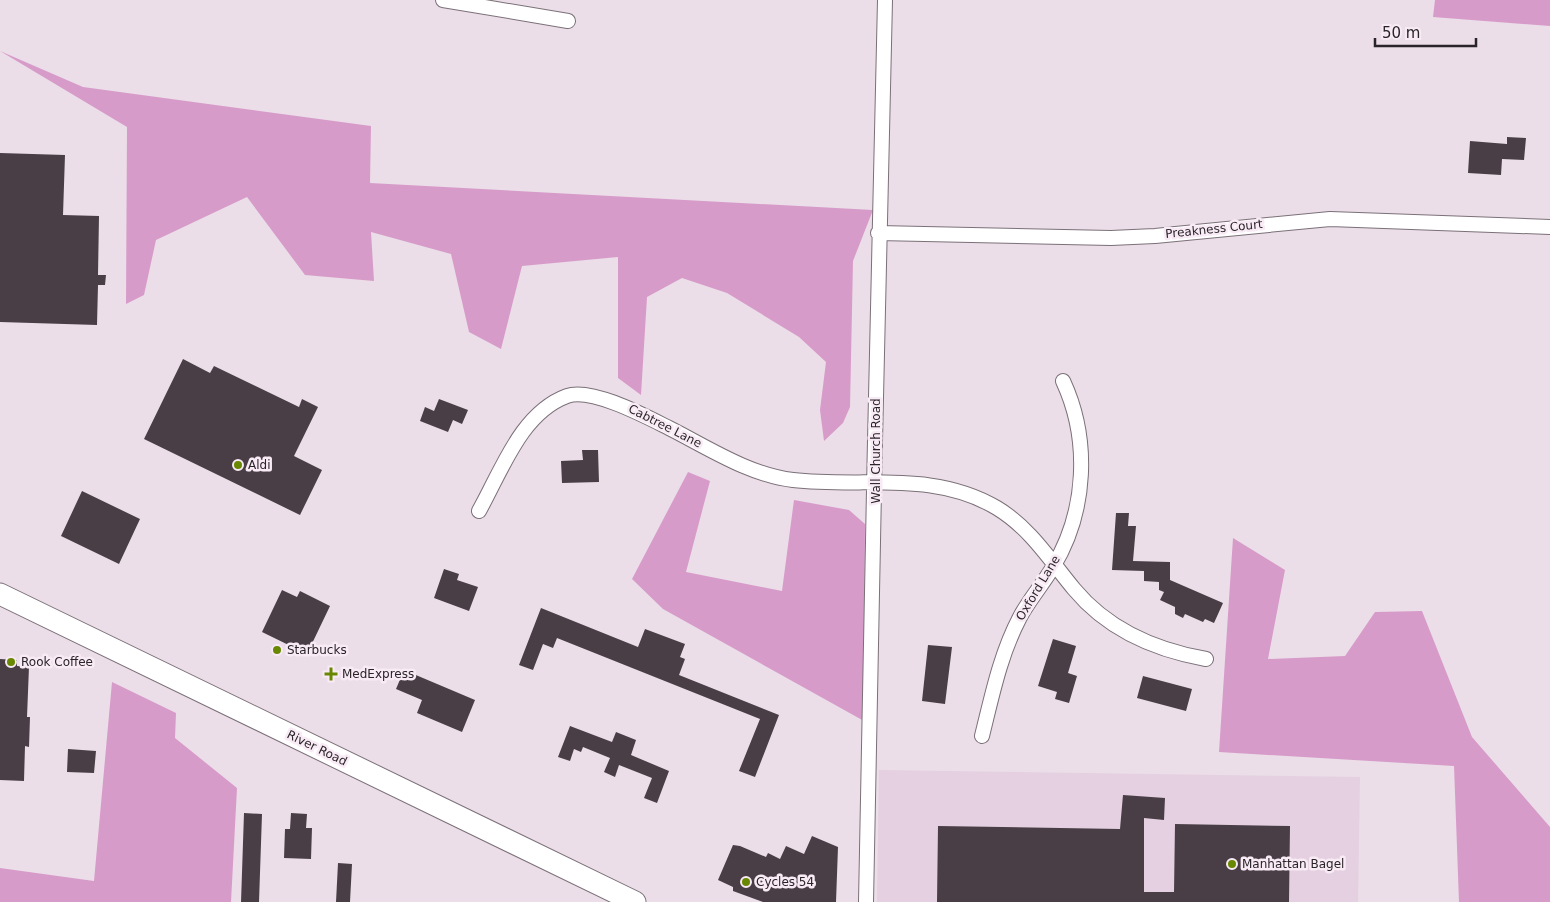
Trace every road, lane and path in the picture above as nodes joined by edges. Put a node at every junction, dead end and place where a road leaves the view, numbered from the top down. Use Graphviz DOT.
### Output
graph roads {
  1 [pos="443,0"];
  2 [pos="885,0"];
  3 [pos="568,21"];
  4 [pos="1550,227"];
  5 [pos="878,233"];
  6 [pos="1063,381"];
  7 [pos="876,481"];
  8 [pos="479,511"];
  9 [pos="1054,565"];
  10 [pos="0,594"];
  11 [pos="1206,659"];
  12 [pos="982,736"];
  13 [pos="635,902"];
  14 [pos="866,902"];
  1 -- 3 [label="street"];
  2 -- 5 [label="street, Wall Church Road"];
  4 -- 5 [label="street, Preakness Court"];
  5 -- 7 [label="street, Wall Church Road"];
  6 -- 9 [label="street, Oxford Lane"];
  7 -- 8 [label="street, Cabtree Lane"];
  7 -- 9 [label="street, Cabtree Lane"];
  7 -- 14 [label="street, Wall Church Road"];
  9 -- 11 [label="street, Cabtree Lane"];
  9 -- 12 [label="street, Oxford Lane"];
  10 -- 13 [label="highway, River Road"];
}
